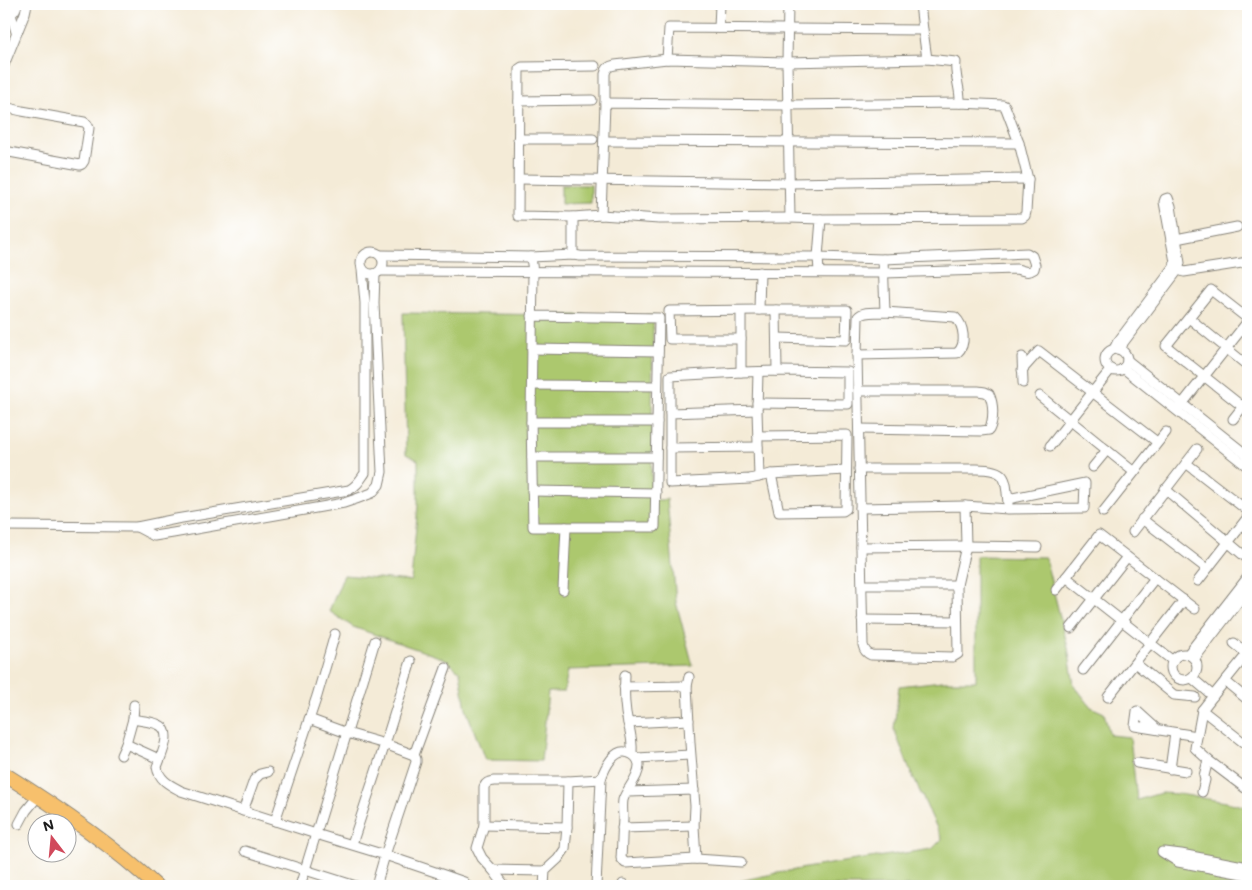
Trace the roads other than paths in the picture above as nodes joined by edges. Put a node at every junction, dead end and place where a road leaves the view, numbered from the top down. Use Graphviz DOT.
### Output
graph roads {
  1 [pos="27,4"];
  2 [pos="720,4"];
  3 [pos="788,4"];
  4 [pos="920,4"];
  5 [pos="9,8"];
  6 [pos="719,28"];
  7 [pos="788,29"];
  8 [pos="923,30"];
  9 [pos="16,32"];
  10 [pos="667,59"];
  11 [pos="927,59"];
  12 [pos="4,60"];
  13 [pos="788,62"];
  14 [pos="595,66"];
  15 [pos="592,100"];
  16 [pos="519,101"];
  17 [pos="605,103"];
  18 [pos="960,103"];
  19 [pos="789,105"];
  20 [pos="4,107"];
  21 [pos="518,139"];
  22 [pos="594,139"];
  23 [pos="604,141"];
  24 [pos="790,142"];
  25 [pos="1019,143"];
  26 [pos="4,151"];
  27 [pos="519,179"];
  28 [pos="1028,179"];
  29 [pos="602,181"];
  30 [pos="790,183"];
  31 [pos="601,215"];
  32 [pos="573,217"];
  33 [pos="790,218"];
  34 [pos="820,219"];
  35 [pos="1237,227"];
  36 [pos="380,255"];
  37 [pos="577,256"];
  38 [pos="531,257"];
  39 [pos="818,257"];
  40 [pos="883,259"];
  41 [pos="1248,262"];
  42 [pos="1176,268"];
  43 [pos="362,269"];
  44 [pos="582,271"];
  45 [pos="378,272"];
  46 [pos="533,272"];
  47 [pos="760,272"];
  48 [pos="819,272"];
  49 [pos="884,273"];
  50 [pos="759,310"];
  51 [pos="776,310"];
  52 [pos="741,311"];
  53 [pos="884,312"];
  54 [pos="532,316"];
  55 [pos="1189,318"];
  56 [pos="1248,320"];
  57 [pos="741,338"];
  58 [pos="776,338"];
  59 [pos="532,349"];
  60 [pos="1117,349"];
  61 [pos="1226,349"];
  62 [pos="658,351"];
  63 [pos="857,355"];
  64 [pos="1022,357"];
  65 [pos="1125,364"];
  66 [pos="1248,366"];
  67 [pos="1111,369"];
  68 [pos="1022,370"];
  69 [pos="777,371"];
  70 [pos="741,372"];
  71 [pos="758,372"];
  72 [pos="1204,377"];
  73 [pos="1023,383"];
  74 [pos="532,385"];
  75 [pos="657,386"];
  76 [pos="858,391"];
  77 [pos="1092,392"];
  78 [pos="1040,396"];
  79 [pos="1245,403"];
  80 [pos="757,407"];
  81 [pos="1180,407"];
  82 [pos="670,413"];
  83 [pos="1233,419"];
  84 [pos="1070,420"];
  85 [pos="531,422"];
  86 [pos="657,422"];
  87 [pos="859,429"];
  88 [pos="1166,432"];
  89 [pos="758,436"];
  90 [pos="1157,442"];
  91 [pos="1050,446"];
  92 [pos="758,447"];
  93 [pos="670,448"];
  94 [pos="1196,449"];
  95 [pos="1107,450"];
  96 [pos="1248,456"];
  97 [pos="532,457"];
  98 [pos="656,457"];
  99 [pos="1186,463"];
  100 [pos="1093,466"];
  101 [pos="1248,467"];
  102 [pos="860,469"];
  103 [pos="846,470"];
  104 [pos="1134,472"];
  105 [pos="770,474"];
  106 [pos="759,477"];
  107 [pos="1165,489"];
  108 [pos="532,491"];
  109 [pos="656,492"];
  110 [pos="1008,499"];
  111 [pos="965,506"];
  112 [pos="860,508"];
  113 [pos="1008,509"];
  114 [pos="1248,511"];
  115 [pos="1103,512"];
  116 [pos="1248,517"];
  117 [pos="1142,519"];
  118 [pos="4,526"];
  119 [pos="137,527"];
  120 [pos="566,527"];
  121 [pos="1133,532"];
  122 [pos="1228,541"];
  123 [pos="966,546"];
  124 [pos="861,547"];
  125 [pos="1037,547"];
  126 [pos="1127,557"];
  127 [pos="1248,559"];
  128 [pos="1207,569"];
  129 [pos="1066,577"];
  130 [pos="1248,577"];
  131 [pos="1155,578"];
  132 [pos="1198,581"];
  133 [pos="862,585"];
  134 [pos="957,585"];
  135 [pos="1248,589"];
  136 [pos="563,590"];
  137 [pos="1056,590"];
  138 [pos="1094,599"];
  139 [pos="1184,600"];
  140 [pos="1195,609"];
  141 [pos="862,620"];
  142 [pos="1122,620"];
  143 [pos="958,621"];
  144 [pos="1071,628"];
  145 [pos="335,634"];
  146 [pos="375,641"];
  147 [pos="1234,642"];
  148 [pos="1150,643"];
  149 [pos="1248,654"];
  150 [pos="1192,656"];
  151 [pos="1173,660"];
  152 [pos="411,661"];
  153 [pos="1135,663"];
  154 [pos="446,668"];
  155 [pos="1083,670"];
  156 [pos="625,675"];
  157 [pos="1192,678"];
  158 [pos="1225,681"];
  159 [pos="624,687"];
  160 [pos="1213,696"];
  161 [pos="1108,697"];
  162 [pos="1195,697"];
  163 [pos="1248,700"];
  164 [pos="134,705"];
  165 [pos="1202,710"];
  166 [pos="133,719"];
  167 [pos="309,719"];
  168 [pos="689,720"];
  169 [pos="628,723"];
  170 [pos="1158,730"];
  171 [pos="1176,732"];
  172 [pos="347,733"];
  173 [pos="1197,736"];
  174 [pos="126,744"];
  175 [pos="385,744"];
  176 [pos="1248,746"];
  177 [pos="121,755"];
  178 [pos="414,755"];
  179 [pos="690,755"];
  180 [pos="634,756"];
  181 [pos="159,759"];
  182 [pos="1208,760"];
  183 [pos="1137,764"];
  184 [pos="1217,767"];
  185 [pos="1170,769"];
  186 [pos="1186,771"];
  187 [pos="268,772"];
  188 [pos="4,774"];
  189 [pos="602,778"];
  190 [pos="568,780"];
  191 [pos="1205,780"];
  192 [pos="1245,788"];
  193 [pos="694,790"];
  194 [pos="628,792"];
  195 [pos="1202,792"];
  196 [pos="39,795"];
  197 [pos="243,811"];
  198 [pos="275,821"];
  199 [pos="19,824"];
  200 [pos="484,825"];
  201 [pos="694,826"];
  202 [pos="567,827"];
  203 [pos="622,828"];
  204 [pos="316,834"];
  205 [pos="352,844"];
  206 [pos="245,851"];
  207 [pos="385,855"];
  208 [pos="696,859"];
  209 [pos="742,862"];
  210 [pos="1248,867"];
  211 [pos="305,870"];
  212 [pos="493,870"];
  213 [pos="545,871"];
  214 [pos="1248,875"];
  215 [pos="340,884"];
  216 [pos="156,886"];
  217 [pos="300,886"];
  218 [pos="356,886"];
  219 [pos="376,886"];
  220 [pos="467,886"];
  221 [pos="504,886"];
  222 [pos="544,886"];
  223 [pos="596,886"];
  1 -- 9 [label="street"];
  2 -- 6 [label="street"];
  3 -- 7 [label="street"];
  4 -- 8 [label="street"];
  5 -- 9 [label="street"];
  6 -- 7 [label="street"];
  6 -- 10 [label="street"];
  7 -- 8 [label="street"];
  7 -- 13 [label="street"];
  8 -- 11 [label="street"];
  9 -- 12 [label="street"];
  10 -- 13 [label="street"];
  10 -- 17 [label="street"];
  11 -- 13 [label="street"];
  11 -- 18 [label="street"];
  13 -- 19 [label="street"];
  14 -- 16 [label="street"];
  15 -- 16 [label="street"];
  16 -- 21 [label="street"];
  17 -- 19 [label="street"];
  17 -- 23 [label="street"];
  18 -- 19 [label="street"];
  18 -- 25 [label="street"];
  19 -- 24 [label="street"];
  20 -- 26 [label="street"];
  21 -- 22 [label="street"];
  21 -- 27 [label="street"];
  23 -- 24 [label="street"];
  23 -- 29 [label="street"];
  24 -- 25 [label="street"];
  24 -- 30 [label="street"];
  25 -- 28 [label="street"];
  27 -- 29 [label="street"];
  27 -- 32 [label="street"];
  28 -- 30 [label="street"];
  28 -- 34 [label="street"];
  29 -- 30 [label="street"];
  29 -- 31 [label="street"];
  30 -- 33 [label="street"];
  31 -- 32 [label="street"];
  31 -- 33 [label="street"];
  32 -- 37 [label="street"];
  33 -- 34 [label="street"];
  34 -- 39 [label="street"];
  35 -- 42 [label="street"];
  36 -- 38 [label="street"];
  36 -- 43 [label="street"];
  36 -- 45 [label="street"];
  37 -- 38 [label="street"];
  37 -- 39 [label="street"];
  37 -- 44 [label="street"];
  38 -- 46 [label="street"];
  39 -- 40 [label="street"];
  39 -- 48 [label="street"];
  40 -- 49 [label="street"];
  40 -- 49 [label="street"];
  41 -- 42 [label="street"];
  42 -- 60 [label="street"];
  43 -- 45 [label="street"];
  43 -- 119 [label="street"];
  44 -- 46 [label="street"];
  44 -- 47 [label="street"];
  45 -- 46 [label="street"];
  45 -- 119 [label="street"];
  46 -- 54 [label="street"];
  47 -- 48 [label="street"];
  47 -- 50 [label="street"];
  48 -- 49 [label="street"];
  49 -- 53 [label="street"];
  50 -- 51 [label="street"];
  50 -- 52 [label="street"];
  51 -- 58 [label="street"];
  51 -- 58 [label="street"];
  52 -- 57 [label="street"];
  52 -- 57 [label="street"];
  53 -- 63 [label="street"];
  53 -- 63 [label="street"];
  54 -- 59 [label="street"];
  54 -- 62 [label="street"];
  55 -- 56 [label="street"];
  55 -- 61 [label="street"];
  55 -- 72 [label="street"];
  56 -- 61 [label="street"];
  57 -- 70 [label="street"];
  58 -- 69 [label="street"];
  59 -- 62 [label="street"];
  59 -- 74 [label="street"];
  60 -- 65 [label="street"];
  60 -- 67 [label="street"];
  61 -- 66 [label="street"];
  61 -- 72 [label="street"];
  62 -- 75 [label="street"];
  63 -- 76 [label="street"];
  64 -- 68 [label="street"];
  65 -- 67 [label="street"];
  65 -- 81 [label="street"];
  67 -- 77 [label="street"];
  68 -- 73 [label="street"];
  68 -- 77 [label="street"];
  69 -- 71 [label="street"];
  69 -- 80 [label="street"];
  70 -- 71 [label="street"];
  70 -- 82 [label="street"];
  71 -- 80 [label="street"];
  72 -- 79 [label="street"];
  72 -- 81 [label="street"];
  74 -- 75 [label="street"];
  74 -- 85 [label="street"];
  75 -- 86 [label="street"];
  76 -- 87 [label="street"];
  76 -- 87 [label="street"];
  77 -- 84 [label="street"];
  77 -- 90 [label="street"];
  78 -- 84 [label="street"];
  79 -- 83 [label="street"];
  80 -- 82 [label="street"];
  80 -- 89 [label="street"];
  81 -- 96 [label="street"];
  81 -- 101 [label="street"];
  82 -- 93 [label="street"];
  84 -- 91 [label="street"];
  84 -- 95 [label="street"];
  85 -- 86 [label="street"];
  85 -- 97 [label="street"];
  86 -- 98 [label="street"];
  87 -- 102 [label="street"];
  88 -- 90 [label="street"];
  89 -- 92 [label="street"];
  89 -- 103 [label="street"];
  90 -- 104 [label="street"];
  92 -- 93 [label="street"];
  92 -- 106 [label="street"];
  93 -- 106 [label="street"];
  94 -- 99 [label="street"];
  95 -- 100 [label="street"];
  95 -- 104 [label="street"];
  97 -- 98 [label="street"];
  97 -- 108 [label="street"];
  98 -- 109 [label="street"];
  99 -- 107 [label="street"];
  99 -- 114 [label="street"];
  102 -- 110 [label="street"];
  102 -- 112 [label="street"];
  103 -- 105 [label="street"];
  103 -- 105 [label="street"];
  104 -- 115 [label="street"];
  105 -- 106 [label="street"];
  107 -- 117 [label="street"];
  107 -- 122 [label="street"];
  108 -- 109 [label="street"];
  108 -- 120 [label="street"];
  109 -- 120 [label="street"];
  110 -- 113 [label="street"];
  110 -- 113 [label="street"];
  111 -- 112 [label="street"];
  111 -- 113 [label="street"];
  111 -- 123 [label="street"];
  112 -- 124 [label="street"];
  116 -- 122 [label="street"];
  117 -- 121 [label="street"];
  117 -- 128 [label="street"];
  118 -- 119 [label="street"];
  120 -- 136 [label="street"];
  122 -- 127 [label="street"];
  122 -- 128 [label="street"];
  123 -- 124 [label="street"];
  123 -- 125 [label="street"];
  123 -- 134 [label="street"];
  124 -- 133 [label="street"];
  126 -- 129 [label="street"];
  126 -- 131 [label="street"];
  126 -- 138 [label="street"];
  128 -- 132 [label="street"];
  129 -- 137 [label="street"];
  129 -- 138 [label="street"];
  130 -- 150 [label="street"];
  131 -- 139 [label="street"];
  131 -- 142 [label="street"];
  133 -- 134 [label="street"];
  133 -- 141 [label="street"];
  134 -- 143 [label="street"];
  135 -- 150 [label="street"];
  138 -- 142 [label="street"];
  138 -- 144 [label="street"];
  139 -- 140 [label="street"];
  139 -- 148 [label="street"];
  141 -- 143 [label="street"];
  141 -- 143 [label="street"];
  142 -- 148 [label="street"];
  142 -- 155 [label="street"];
  145 -- 167 [label="street"];
  146 -- 172 [label="street"];
  147 -- 149 [label="street"];
  148 -- 151 [label="street"];
  148 -- 153 [label="street"];
  149 -- 158 [label="street"];
  150 -- 151 [label="street"];
  150 -- 157 [label="street"];
  151 -- 157 [label="street"];
  152 -- 175 [label="street"];
  153 -- 161 [label="street"];
  153 -- 162 [label="street"];
  154 -- 178 [label="street"];
  156 -- 159 [label="street"];
  157 -- 160 [label="street"];
  158 -- 160 [label="street"];
  158 -- 163 [label="street"];
  159 -- 168 [label="street"];
  159 -- 169 [label="street"];
  160 -- 165 [label="street"];
  164 -- 166 [label="street"];
  165 -- 173 [label="street"];
  165 -- 176 [label="street"];
  166 -- 174 [label="street"];
  166 -- 181 [label="street"];
  167 -- 172 [label="street"];
  167 -- 198 [label="street"];
  168 -- 169 [label="street"];
  168 -- 179 [label="street"];
  169 -- 180 [label="street"];
  170 -- 171 [label="street"];
  171 -- 173 [label="street"];
  171 -- 185 [label="street"];
  172 -- 175 [label="street"];
  172 -- 204 [label="street"];
  173 -- 182 [label="street"];
  174 -- 177 [label="street"];
  174 -- 181 [label="street"];
  175 -- 178 [label="street"];
  175 -- 205 [label="street"];
  178 -- 207 [label="street"];
  179 -- 180 [label="street"];
  179 -- 193 [label="street"];
  180 -- 189 [label="street"];
  180 -- 194 [label="street"];
  181 -- 197 [label="street"];
  182 -- 184 [label="street"];
  182 -- 191 [label="street"];
  183 -- 185 [label="street"];
  184 -- 191 [label="street"];
  184 -- 192 [label="street"];
  185 -- 186 [label="street"];
  187 -- 197 [label="street"];
  188 -- 196 [label="main road"];
  189 -- 190 [label="street"];
  189 -- 223 [label="street"];
  190 -- 200 [label="street"];
  190 -- 202 [label="street"];
  191 -- 195 [label="street"];
  193 -- 194 [label="street"];
  193 -- 201 [label="street"];
  194 -- 203 [label="street"];
  196 -- 199 [label="street"];
  196 -- 216 [label="main road"];
  197 -- 198 [label="street"];
  198 -- 204 [label="street"];
  200 -- 202 [label="street"];
  200 -- 212 [label="street"];
  201 -- 203 [label="street"];
  201 -- 208 [label="street"];
  202 -- 213 [label="street"];
  203 -- 208 [label="street"];
  204 -- 205 [label="street"];
  204 -- 211 [label="street"];
  205 -- 207 [label="street"];
  206 -- 211 [label="street"];
  207 -- 219 [label="street"];
  207 -- 220 [label="street"];
  208 -- 209 [label="street"];
  210 -- 214 [label="street"];
  211 -- 215 [label="street"];
  211 -- 217 [label="street"];
  212 -- 213 [label="street"];
  212 -- 221 [label="street"];
  213 -- 222 [label="street"];
  215 -- 218 [label="street"];
}
